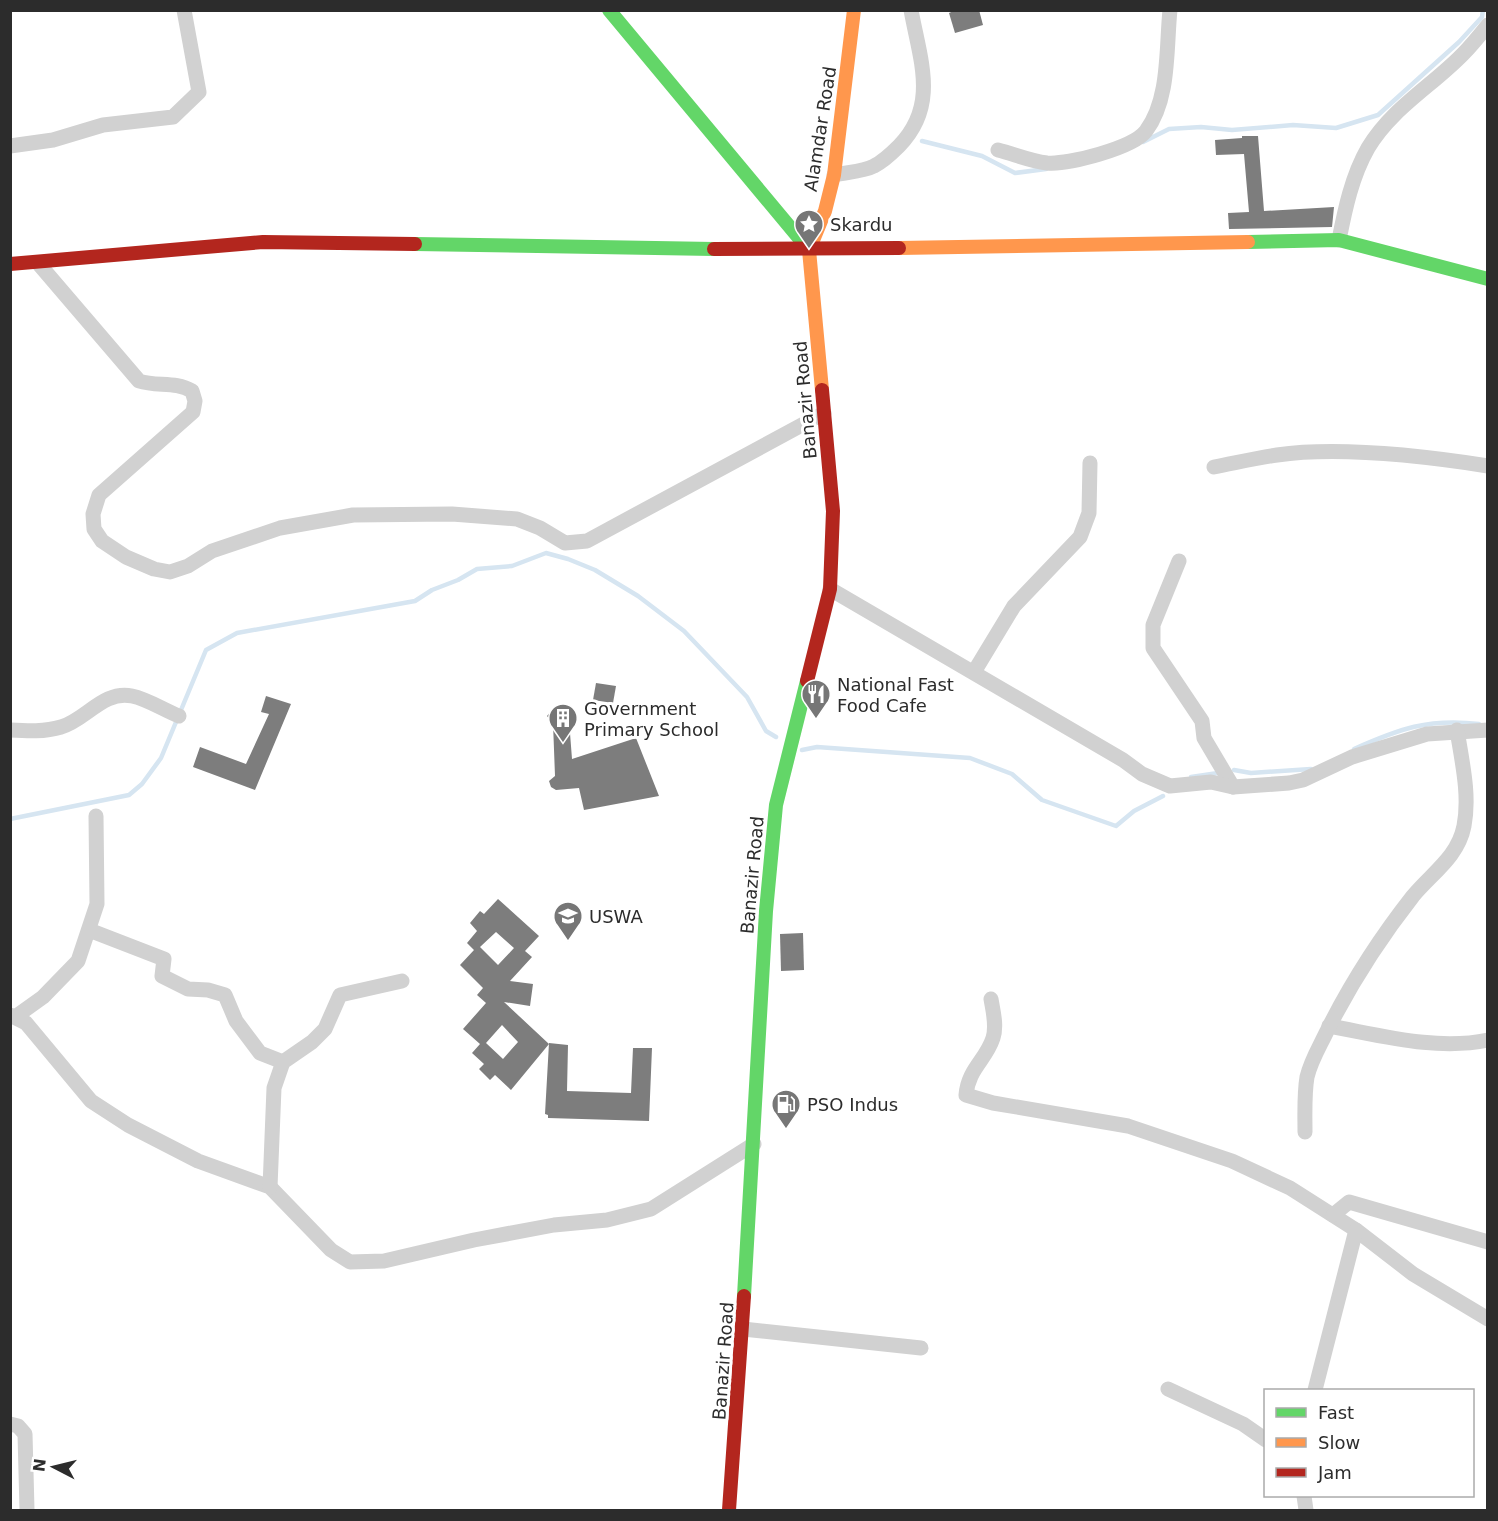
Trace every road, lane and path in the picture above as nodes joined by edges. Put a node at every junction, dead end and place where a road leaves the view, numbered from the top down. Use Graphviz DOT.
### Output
graph roads {
  1 [pos="184,10"];
  2 [pos="609,10"];
  3 [pos="854,10"];
  4 [pos="911,10"];
  5 [pos="1170,10"];
  6 [pos="1488,25"];
  7 [pos="10,146"];
  8 [pos="998,150"];
  9 [pos="834,175"];
  10 [pos="1339,240"];
  11 [pos="809,250"];
  12 [pos="38,263"];
  13 [pos="10,264"];
  14 [pos="1488,279"];
  15 [pos="824,414"];
  16 [pos="1090,463"];
  17 [pos="1488,466"];
  18 [pos="1214,467"];
  19 [pos="1179,561"];
  20 [pos="830,589"];
  21 [pos="974,672"];
  22 [pos="179,716"];
  23 [pos="10,730"];
  24 [pos="1457,730"];
  25 [pos="1488,730"];
  26 [pos="1233,788"];
  27 [pos="96,816"];
  28 [pos="89,930"];
  29 [pos="402,981"];
  30 [pos="991,999"];
  31 [pos="13,1016"];
  32 [pos="1329,1026"];
  33 [pos="1488,1040"];
  34 [pos="283,1062"];
  35 [pos="1305,1132"];
  36 [pos="754,1144"];
  37 [pos="270,1187"];
  38 [pos="1333,1215"];
  39 [pos="1356,1230"];
  40 [pos="1488,1242"];
  41 [pos="1488,1319"];
  42 [pos="743,1329"];
  43 [pos="921,1348"];
  44 [pos="1168,1389"];
  45 [pos="1314,1389"];
  46 [pos="10,1424"];
  47 [pos="1264,1439"];
  48 [pos="27,1510"];
  49 [pos="729,1510"];
  1 -- 7 [label="street"];
  2 -- 11 [label="main road"];
  3 -- 9 [label="main road, Alamdar Road"];
  4 -- 9 [label="street"];
  5 -- 8 [label="street"];
  6 -- 10 [label="street"];
  9 -- 11 [label="main road, Alamdar Road"];
  10 -- 11 [label="main road"];
  10 -- 14 [label="main road"];
  11 -- 12 [label="main road"];
  11 -- 15 [label="main road, Banazir Road"];
  12 -- 13 [label="main road"];
  12 -- 15 [label="street"];
  15 -- 20 [label="main road, Banazir Road"];
  16 -- 21 [label="street"];
  17 -- 18 [label="street"];
  19 -- 26 [label="street"];
  20 -- 21 [label="street"];
  20 -- 36 [label="main road, Banazir Road"];
  21 -- 26 [label="street"];
  22 -- 23 [label="street"];
  24 -- 25 [label="street"];
  24 -- 26 [label="street"];
  24 -- 32 [label="street"];
  27 -- 28 [label="street"];
  28 -- 31 [label="street"];
  28 -- 34 [label="street"];
  29 -- 34 [label="street"];
  30 -- 38 [label="street"];
  31 -- 37 [label="street"];
  32 -- 33 [label="street"];
  32 -- 35 [label="street"];
  34 -- 37 [label="street"];
  36 -- 37 [label="street"];
  36 -- 42 [label="main road, Banazir Road"];
  38 -- 39 [label="street"];
  38 -- 40 [label="street"];
  39 -- 41 [label="street"];
  39 -- 45 [label="street"];
  42 -- 43 [label="street"];
  42 -- 49 [label="main road, Banazir Road"];
  44 -- 47 [label="street"];
  46 -- 48 [label="street"];
}
